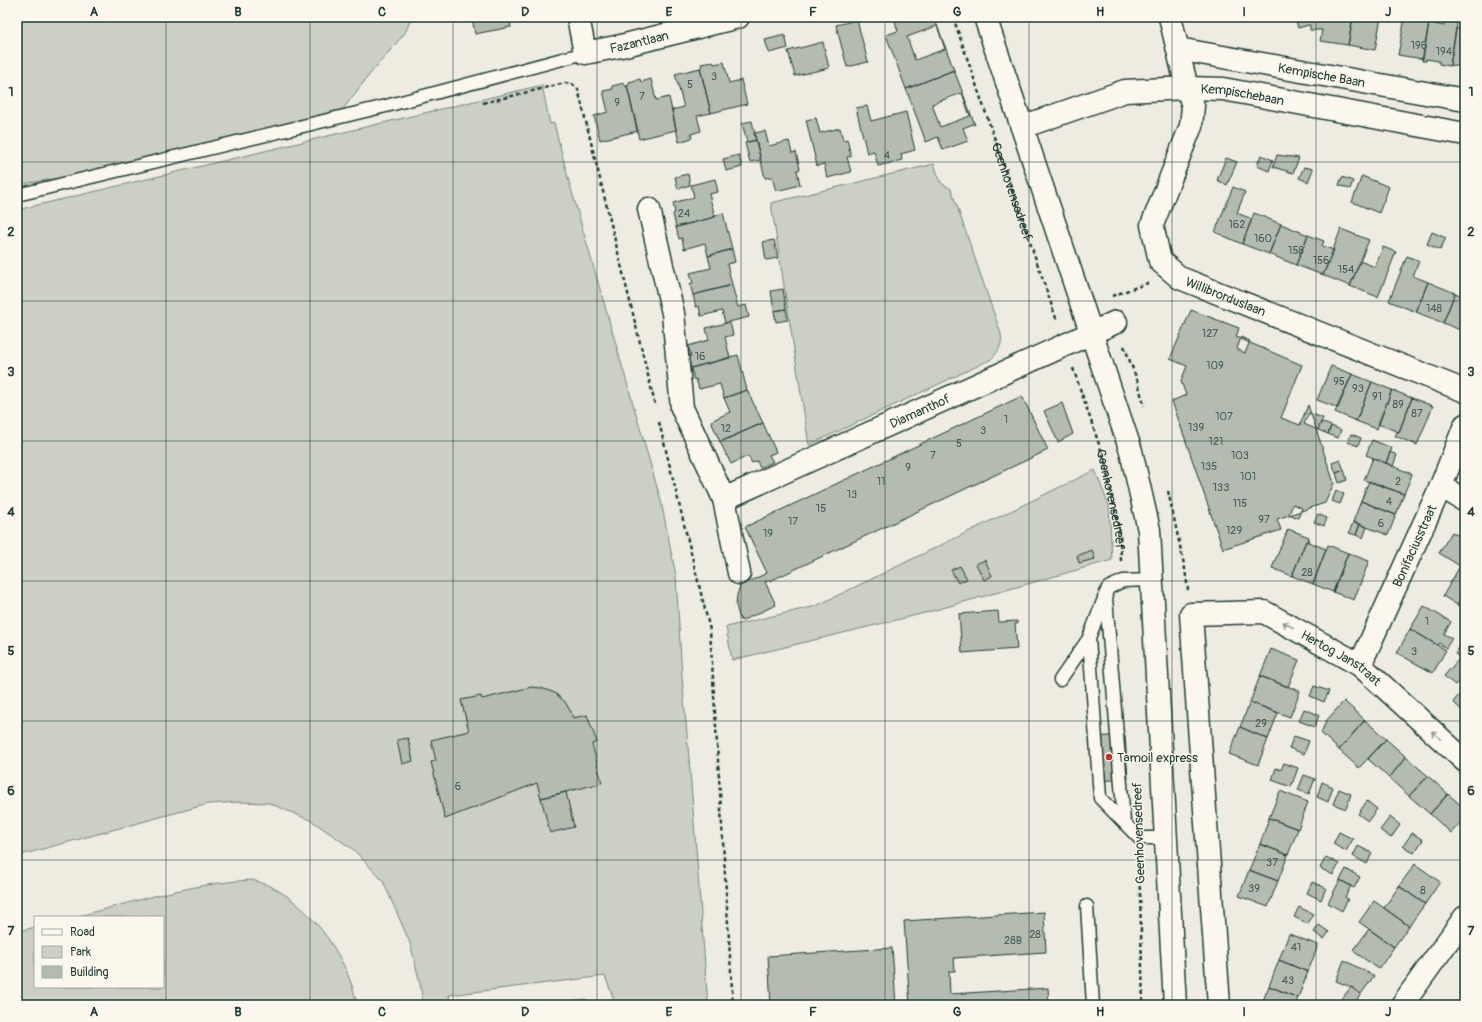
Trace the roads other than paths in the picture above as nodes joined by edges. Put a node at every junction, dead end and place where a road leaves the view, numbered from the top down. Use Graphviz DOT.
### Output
graph roads {
  1 [pos="578,17"];
  2 [pos="738,17"];
  3 [pos="985,17"];
  4 [pos="1170,17"];
  5 [pos="1178,49"];
  6 [pos="585,54"];
  7 [pos="1187,88"];
  8 [pos="1465,100"];
  9 [pos="1022,127"];
  10 [pos="1465,134"];
  11 [pos="17,195"];
  12 [pos="649,209"];
  13 [pos="1116,322"];
  14 [pos="1091,333"];
  15 [pos="1465,391"];
  16 [pos="1465,425"];
  17 [pos="1441,486"];
  18 [pos="724,499"];
  19 [pos="1465,501"];
  20 [pos="739,573"];
  21 [pos="1151,580"];
  22 [pos="1106,595"];
  23 [pos="1089,638"];
  24 [pos="1360,665"];
  25 [pos="1060,680"];
  26 [pos="1465,761"];
  27 [pos="1124,822"];
  28 [pos="1166,838"];
  29 [pos="1087,906"];
  30 [pos="1465,917"];
  31 [pos="1093,1005"];
  32 [pos="1175,1005"];
  33 [pos="1218,1005"];
  34 [pos="1402,1005"];
  1 -- 6 [label="street"];
  2 -- 6 [label="street, Fazantlaan"];
  3 -- 9 [label="street, Geenhovensedreef"];
  4 -- 5 [label="street, Willibrorduslaan"];
  5 -- 7 [label="street, Willibrorduslaan"];
  5 -- 8 [label="street, Kempische Baan"];
  6 -- 11 [label="lane"];
  7 -- 9 [label="street, Kempischebaan"];
  7 -- 10 [label="street, Kempischebaan"];
  7 -- 15 [label="street, Willibrorduslaan"];
  9 -- 14 [label="street, Geenhovensedreef"];
  12 -- 18 [label="street"];
  13 -- 14 [label="street, Diamanthof"];
  14 -- 18 [label="street, Diamanthof"];
  14 -- 21 [label="street, Geenhovensedreef"];
  16 -- 17 [label="street, Bonifaciusstraat"];
  17 -- 19 [label="street"];
  17 -- 24 [label="street, Bonifaciusstraat"];
  18 -- 20 [label="street"];
  21 -- 22 [label="lane"];
  21 -- 28 [label="street, Geenhovensedreef"];
  22 -- 23 [label="lane"];
  22 -- 27 [label="lane"];
  23 -- 25 [label="lane"];
  23 -- 27 [label="lane"];
  26 -- 24 [label="street, Hertog Janstraat, one-way"];
  24 -- 33 [label="street, Hertog Janstraat, one-way"];
  27 -- 28 [label="lane"];
  28 -- 32 [label="street, Geenhovensedreef"];
  29 -- 31 [label="lane"];
  30 -- 34 [label="street"];
}
